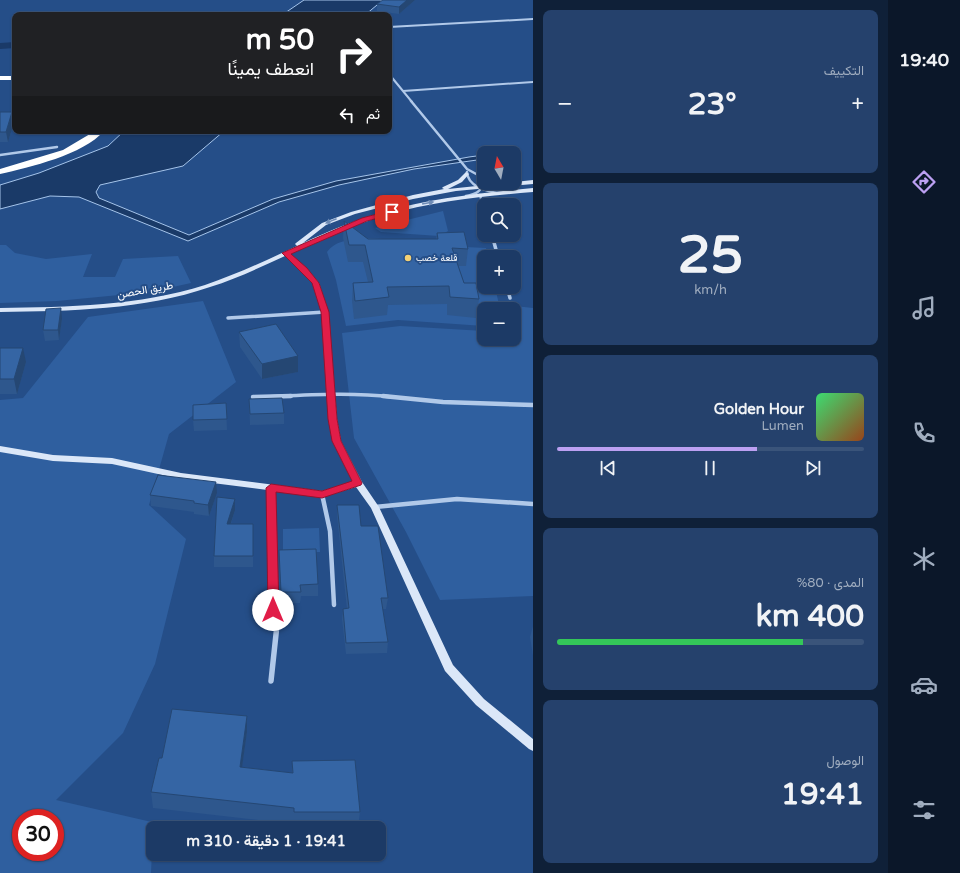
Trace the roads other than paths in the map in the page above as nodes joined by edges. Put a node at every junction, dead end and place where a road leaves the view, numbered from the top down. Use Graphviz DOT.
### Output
graph roads {
  1 [pos="533,19"];
  2 [pos="392,27"];
  3 [pos="0,73"];
  4 [pos="12,73"];
  5 [pos="0,78"];
  6 [pos="12,78"];
  7 [pos="392,78"];
  8 [pos="533,82"];
  9 [pos="403,91"];
  10 [pos="0,114"];
  11 [pos="12,114"];
  12 [pos="83,134"];
  13 [pos="96,134"];
  14 [pos="57,148"];
  15 [pos="0,155"];
  16 [pos="0,165"];
  17 [pos="0,172"];
  18 [pos="467,172"];
  19 [pos="477,175"];
  20 [pos="533,178"];
  21 [pos="521,179"];
  22 [pos="533,182"];
  23 [pos="521,184"];
  24 [pos="477,186"];
  25 [pos="477,189"];
  26 [pos="479,190"];
  27 [pos="484,190"];
  28 [pos="533,190"];
  29 [pos="352,213"];
  30 [pos="286,253"];
  31 [pos="509,294"];
  32 [pos="510,298"];
  33 [pos="0,310"];
  34 [pos="325,312"];
  35 [pos="228,318"];
  36 [pos="332,394"];
  37 [pos="253,397"];
  38 [pos="533,405"];
  39 [pos="0,449"];
  40 [pos="358,483"];
  41 [pos="271,488"];
  42 [pos="322,494"];
  43 [pos="533,504"];
  44 [pos="375,507"];
  45 [pos="334,605"];
  46 [pos="271,681"];
  47 [pos="533,746"];
  1 -- 2 [label="street"];
  3 -- 4 [label="highway"];
  5 -- 6 [label="highway"];
  7 -- 9 [label="street"];
  8 -- 9 [label="street"];
  9 -- 18 [label="street"];
  10 -- 11 [label="street"];
  12 -- 14 [label="highway"];
  13 -- 17 [label="highway"];
  14 -- 15 [label="street"];
  14 -- 16 [label="highway"];
  18 -- 19 [label="street"];
  18 -- 24 [label="street"];
  18 -- 29 [label="street"];
  20 -- 21 [label="street"];
  22 -- 23 [label="street, طريق الحصن"];
  25 -- 29 [label="street, طريق الحصن"];
  30 -- 26 [label="street, طريق الحصن, one-way"];
  27 -- 28 [label="street, طريق الحصن"];
  29 -- 30 [label="street, طريق الحصن, one-way"];
  30 -- 33 [label="street, طريق الحصن"];
  30 -- 34 [label="street"];
  31 -- 32 [label="street"];
  34 -- 35 [label="street"];
  34 -- 36 [label="street"];
  36 -- 37 [label="street"];
  36 -- 38 [label="street"];
  36 -- 40 [label="street"];
  39 -- 41 [label="street"];
  40 -- 42 [label="street"];
  40 -- 44 [label="street"];
  41 -- 42 [label="street"];
  41 -- 46 [label="street"];
  42 -- 45 [label="street"];
  43 -- 44 [label="street"];
  44 -- 47 [label="street"];
}
